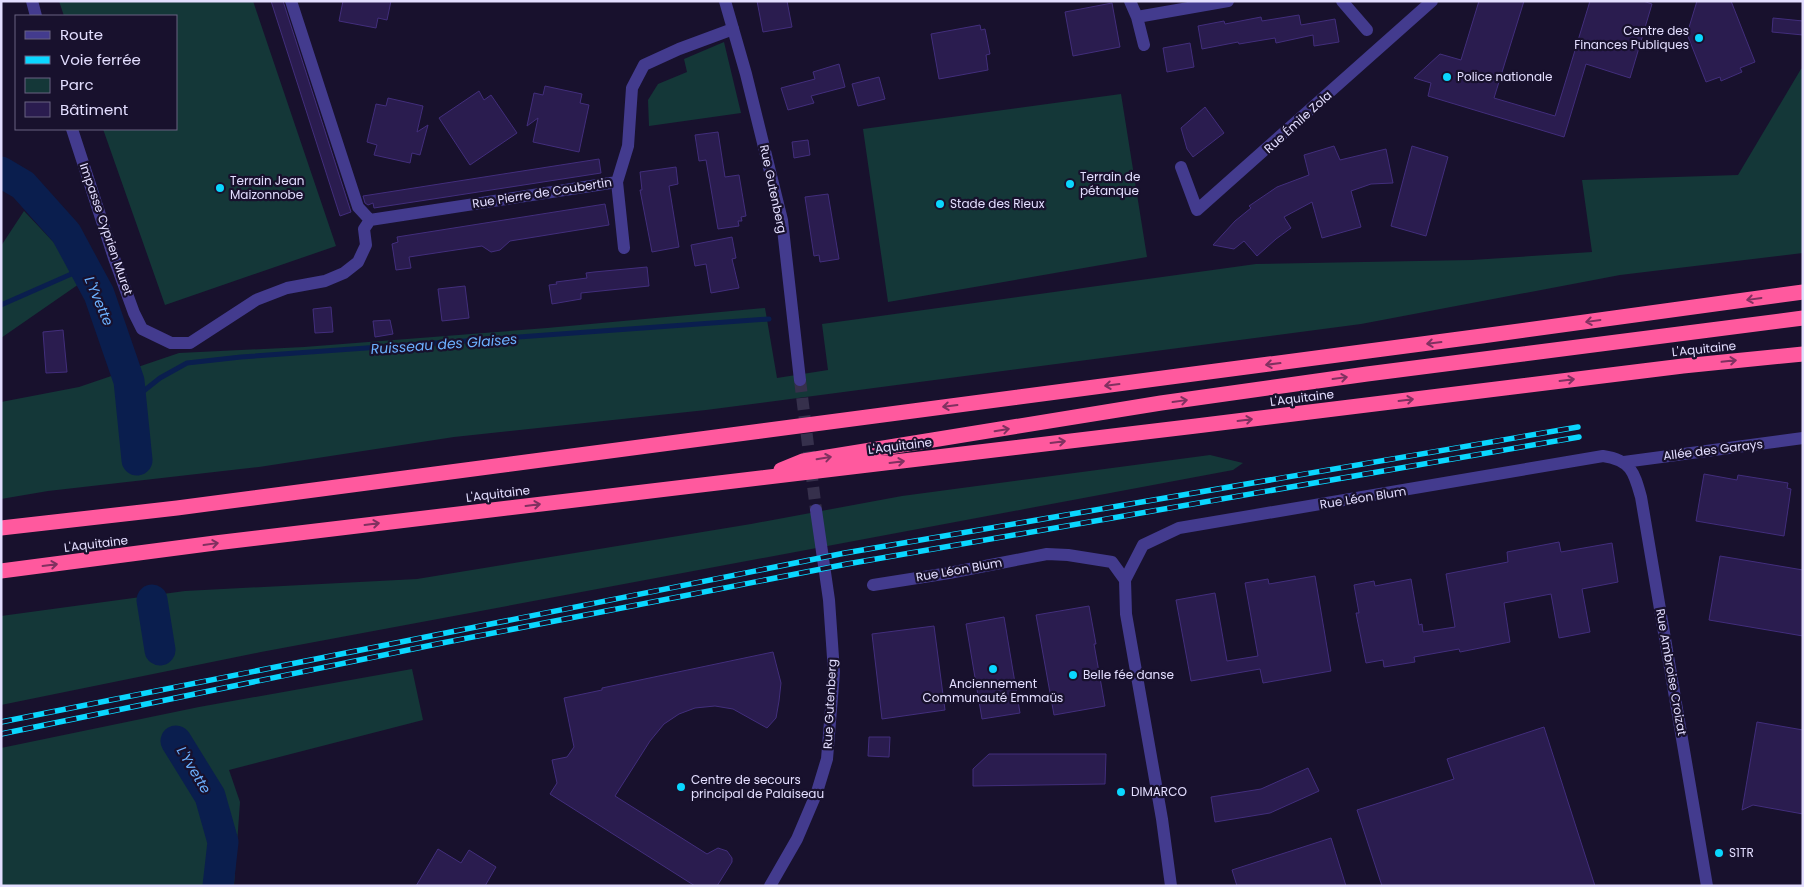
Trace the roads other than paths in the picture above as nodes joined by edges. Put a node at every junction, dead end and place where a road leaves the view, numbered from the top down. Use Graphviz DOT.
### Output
graph roads {
  1 [pos="32,1"];
  2 [pos="291,1"];
  3 [pos="725,1"];
  4 [pos="1130,1"];
  5 [pos="1228,1"];
  6 [pos="1342,1"];
  7 [pos="1432,1"];
  8 [pos="36,15"];
  9 [pos="1136,17"];
  10 [pos="733,29"];
  11 [pos="1367,30"];
  12 [pos="1144,45"];
  13 [pos="72,130"];
  14 [pos="1181,167"];
  15 [pos="617,182"];
  16 [pos="370,220"];
  17 [pos="624,248"];
  18 [pos="1803,292"];
  19 [pos="1803,318"];
  20 [pos="1803,354"];
  21 [pos="800,380"];
  22 [pos="1803,438"];
  23 [pos="1624,462"];
  24 [pos="761,478"];
  25 [pos="816,510"];
  26 [pos="1,528"];
  27 [pos="1,571"];
  28 [pos="1125,580"];
  29 [pos="873,585"];
  30 [pos="770,886"];
  31 [pos="1171,886"];
  32 [pos="1707,886"];
  1 -- 8 [label="street"];
  2 -- 16 [label="street"];
  3 -- 10 [label="street, Rue Gutenberg"];
  4 -- 9 [label="street"];
  5 -- 9 [label="street"];
  6 -- 11 [label="street"];
  7 -- 14 [label="street, Rue Émile Zola"];
  9 -- 12 [label="street"];
  10 -- 15 [label="street, Rue Pierre de Coubertin"];
  10 -- 21 [label="street, Rue Gutenberg"];
  13 -- 16 [label="street, Impasse Cyprien Muret"];
  15 -- 16 [label="street, Rue Pierre de Coubertin"];
  15 -- 17 [label="street"];
  18 -- 26 [label="highway, one-way"];
  24 -- 19 [label="highway, one-way"];
  24 -- 20 [label="highway, L'Aquitaine, one-way"];
  22 -- 23 [label="street, Allée des Garays"];
  23 -- 28 [label="street, Rue Léon Blum"];
  23 -- 32 [label="street, Rue Ambroise Croizat"];
  27 -- 24 [label="highway, L'Aquitaine, one-way"];
  25 -- 30 [label="street, Rue Gutenberg"];
  28 -- 29 [label="street, Rue Léon Blum"];
  28 -- 31 [label="street, Rue Léon Blum"];
}
